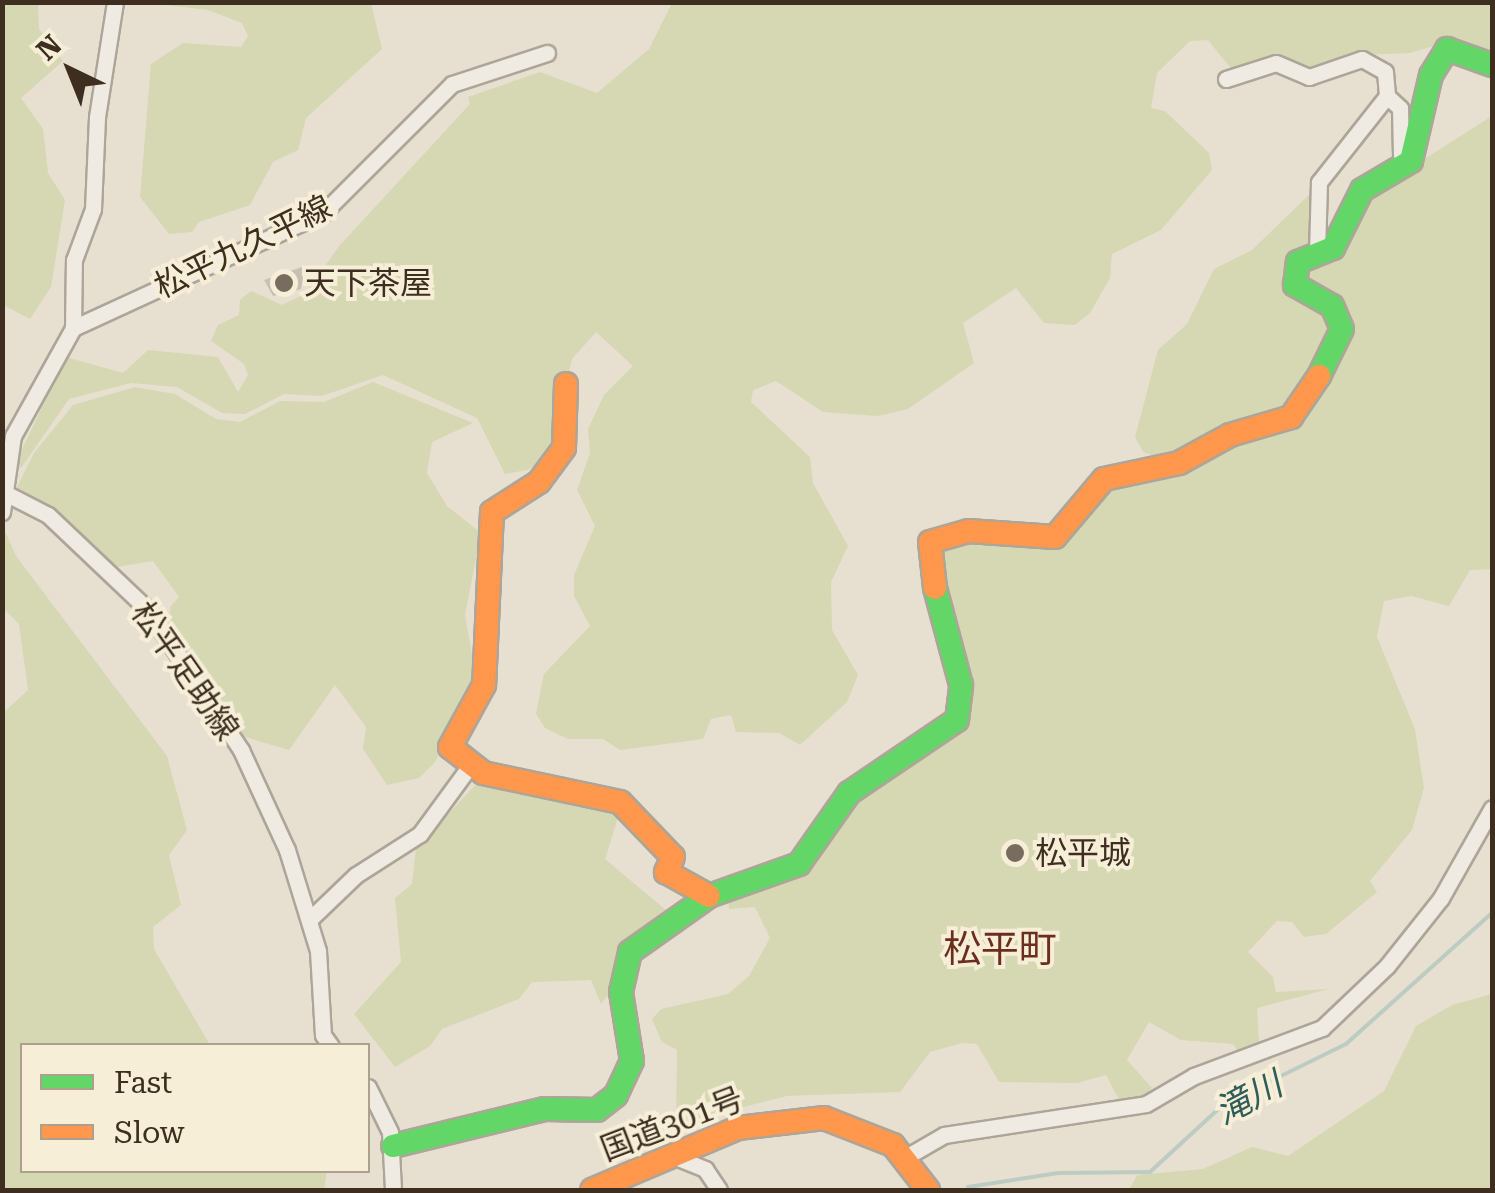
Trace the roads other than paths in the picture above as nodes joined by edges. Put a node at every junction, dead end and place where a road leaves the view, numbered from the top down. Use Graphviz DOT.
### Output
graph roads {
  1 [pos="115,2"];
  2 [pos="547,53"];
  3 [pos="1492,65"];
  4 [pos="1226,79"];
  5 [pos="1387,96"];
  6 [pos="1392,173"];
  7 [pos="1318,254"];
  8 [pos="73,328"];
  9 [pos="566,384"];
  10 [pos="5,493"];
  11 [pos="2,512"];
  12 [pos="469,767"];
  13 [pos="1492,808"];
  14 [pos="709,896"];
  15 [pos="308,920"];
  16 [pos="329,1043"];
  17 [pos="370,1092"];
  18 [pos="393,1146"];
  19 [pos="669,1155"];
  20 [pos="906,1157"];
  21 [pos="393,1190"];
  22 [pos="592,1190"];
  23 [pos="720,1190"];
  24 [pos="928,1190"];
  1 -- 8 [label="street"];
  2 -- 8 [label="street, 松平九久平線"];
  3 -- 6 [label="main road"];
  4 -- 5 [label="street"];
  5 -- 6 [label="street"];
  5 -- 7 [label="street"];
  6 -- 7 [label="main road"];
  7 -- 14 [label="main road"];
  8 -- 10 [label="street"];
  9 -- 12 [label="main road"];
  10 -- 11 [label="street"];
  10 -- 15 [label="street, 松平足助線"];
  12 -- 14 [label="main road"];
  12 -- 15 [label="street"];
  13 -- 20 [label="street"];
  14 -- 18 [label="main road"];
  15 -- 16 [label="street, 松平足助線"];
  17 -- 18 [label="street"];
  18 -- 21 [label="street"];
  19 -- 20 [label="main road, 国道301号"];
  19 -- 22 [label="main road, 国道301号"];
  19 -- 23 [label="street"];
  20 -- 24 [label="main road, 国道301号"];
}
